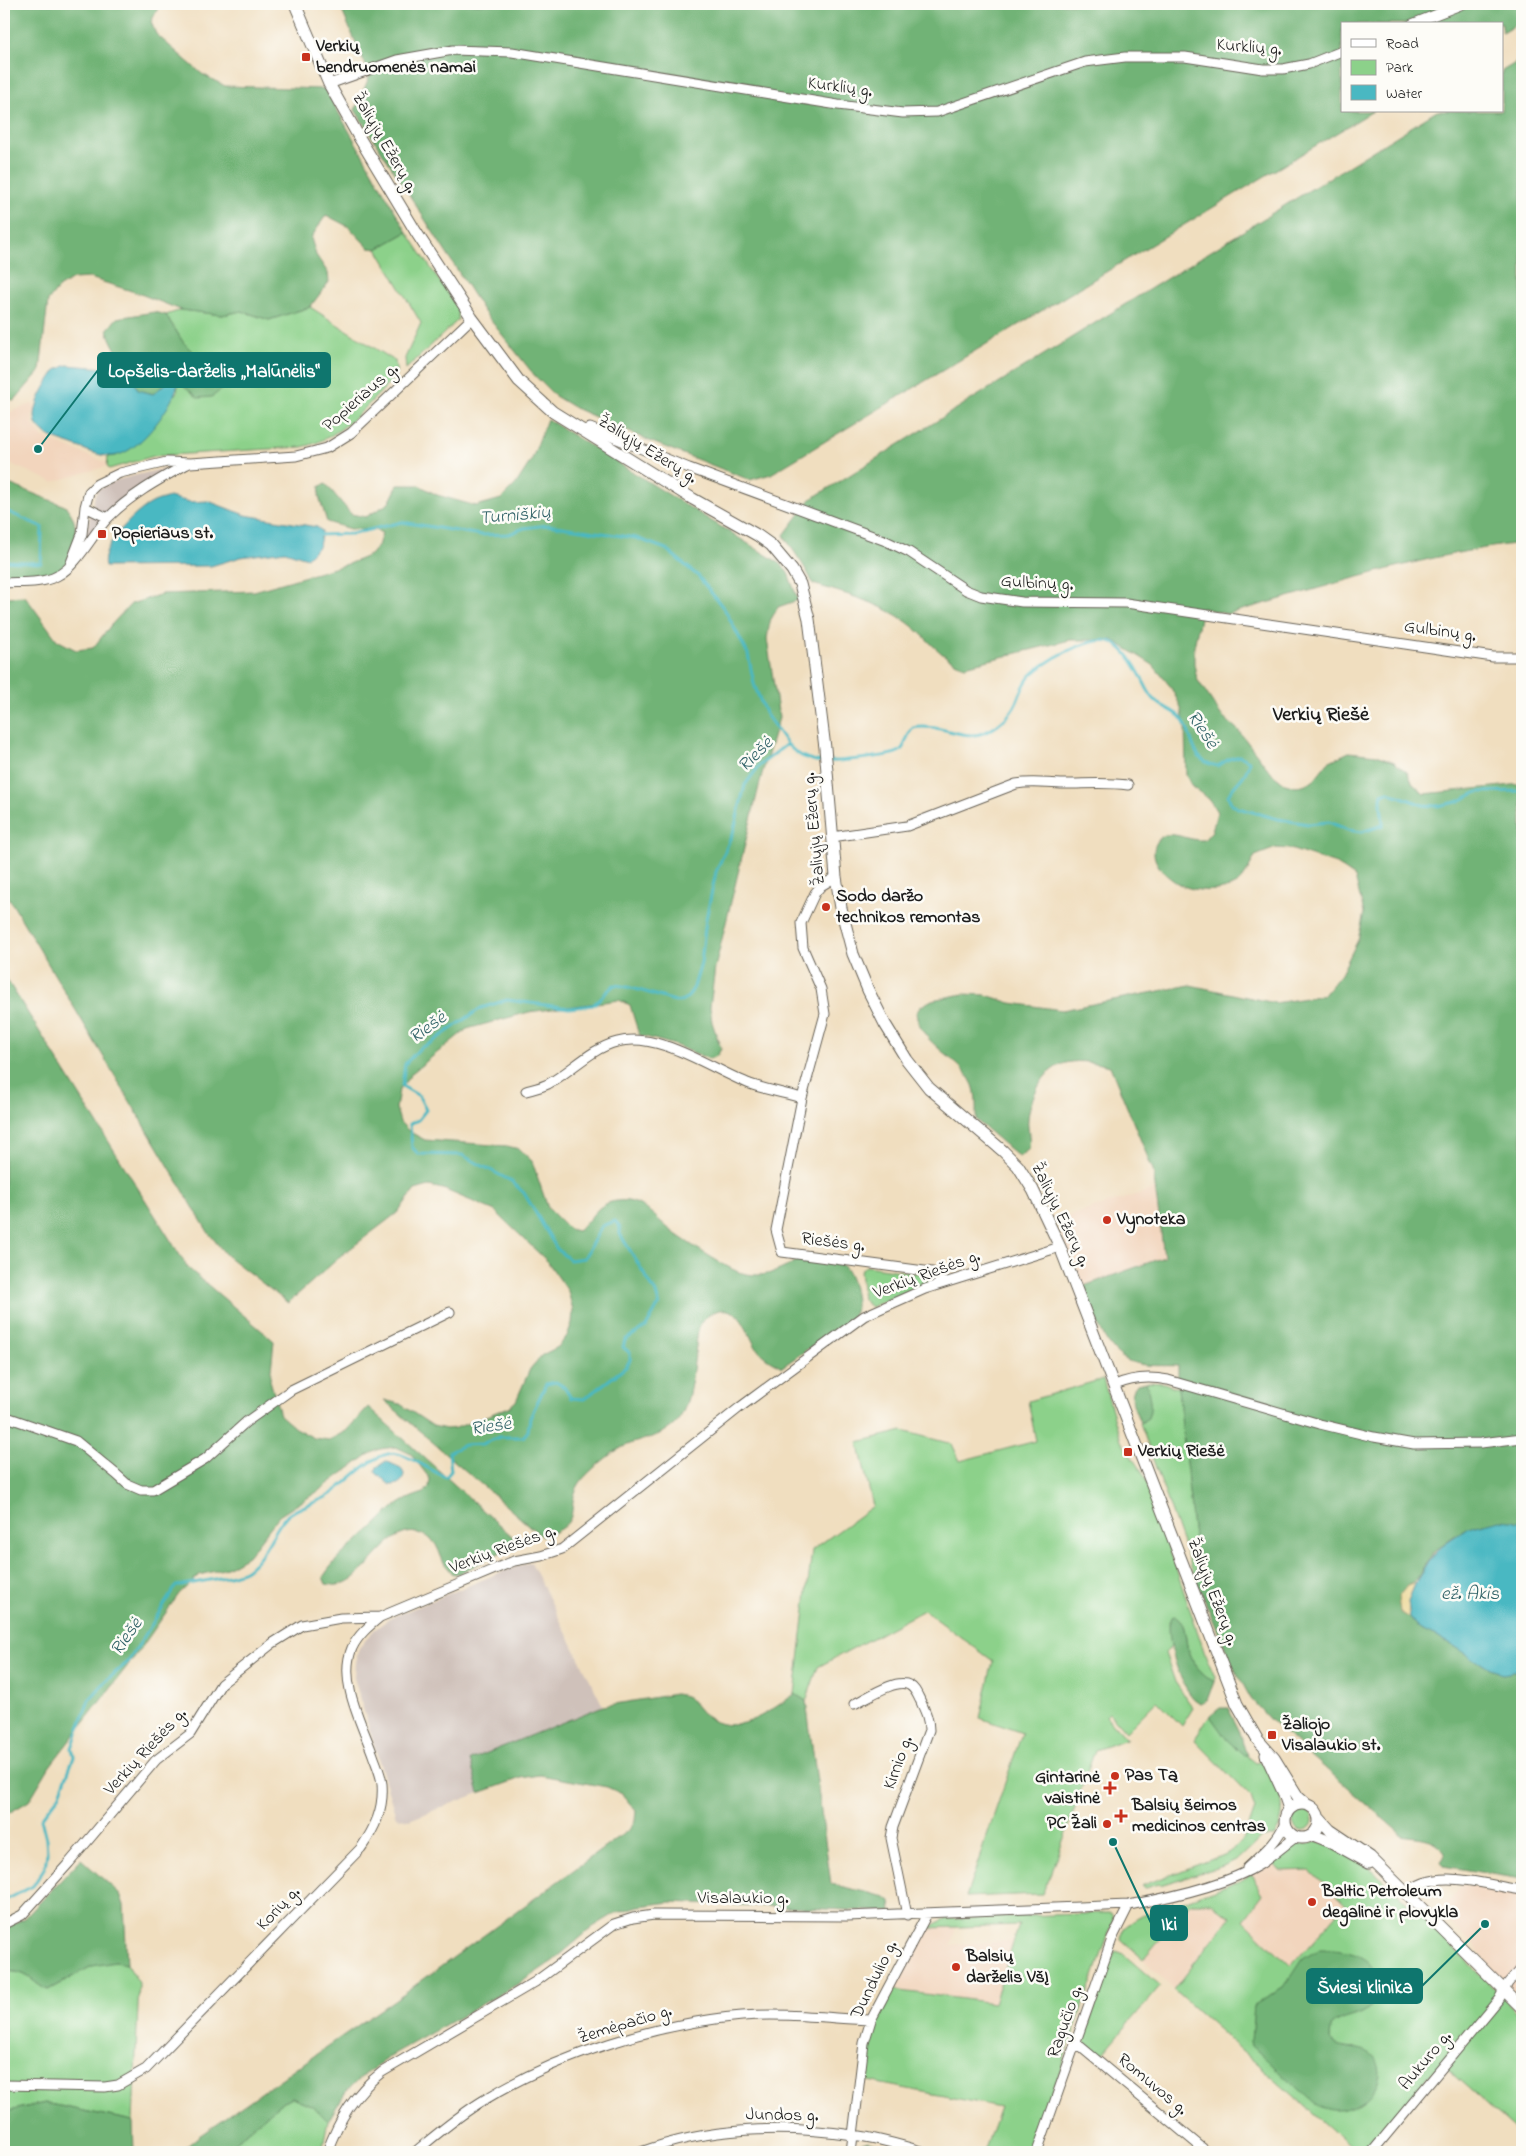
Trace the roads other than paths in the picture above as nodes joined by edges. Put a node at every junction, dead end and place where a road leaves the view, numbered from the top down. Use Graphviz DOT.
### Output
graph roads {
  1 [pos="295,4"];
  2 [pos="1463,4"];
  3 [pos="1417,22"];
  4 [pos="1341,51"];
  5 [pos="329,84"];
  6 [pos="472,318"];
  7 [pos="583,430"];
  8 [pos="190,463"];
  9 [pos="85,507"];
  10 [pos="108,518"];
  11 [pos="70,565"];
  12 [pos="4,583"];
  13 [pos="1522,657"];
  14 [pos="1128,785"];
  15 [pos="832,837"];
  16 [pos="836,878"];
  17 [pos="526,1091"];
  18 [pos="802,1098"];
  19 [pos="1060,1247"];
  20 [pos="943,1283"];
  21 [pos="450,1312"];
  22 [pos="1115,1384"];
  23 [pos="4,1416"];
  24 [pos="1522,1438"];
  25 [pos="380,1617"];
  26 [pos="854,1704"];
  27 [pos="1264,1748"];
  28 [pos="1306,1804"];
  29 [pos="1289,1809"];
  30 [pos="1320,1820"];
  31 [pos="1285,1823"];
  32 [pos="1313,1835"];
  33 [pos="1296,1837"];
  34 [pos="1382,1870"];
  35 [pos="1242,1873"];
  36 [pos="1522,1890"];
  37 [pos="1406,1894"];
  38 [pos="1129,1905"];
  39 [pos="927,1914"];
  40 [pos="907,1915"];
  41 [pos="4,1924"];
  42 [pos="1522,1967"];
  43 [pos="1504,1990"];
  44 [pos="1522,2008"];
  45 [pos="871,2020"];
  46 [pos="1076,2043"];
  47 [pos="4,2086"];
  48 [pos="853,2134"];
  49 [pos="328,2152"];
  50 [pos="415,2152"];
  51 [pos="641,2152"];
  52 [pos="851,2152"];
  53 [pos="924,2152"];
  54 [pos="1037,2152"];
  55 [pos="1207,2152"];
  56 [pos="1372,2152"];
  1 -- 5 [label="main road, Žaliųjų Ežerų g."];
  2 -- 3 [label="street"];
  4 -- 5 [label="street, Kurklių g."];
  5 -- 6 [label="main road, Žaliųjų Ežerų g."];
  6 -- 7 [label="main road, Žaliųjų Ežerų g."];
  6 -- 8 [label="street, Popieriaus g."];
  7 -- 13 [label="street, Gulbinų g."];
  7 -- 15 [label="main road, Žaliųjų Ežerų g."];
  8 -- 9 [label="street, Popieriaus g."];
  8 -- 10 [label="street, Popieriaus g."];
  9 -- 10 [label="street"];
  9 -- 11 [label="street, Popieriaus g."];
  10 -- 11 [label="street, Popieriaus g."];
  11 -- 12 [label="street, Popieriaus g."];
  14 -- 15 [label="street"];
  15 -- 16 [label="main road, Žaliųjų Ežerų g."];
  16 -- 18 [label="street, Riešės g."];
  16 -- 19 [label="main road, Žaliųjų Ežerų g."];
  17 -- 18 [label="street"];
  18 -- 20 [label="street, Riešės g."];
  19 -- 20 [label="street, Verkių Riešės g."];
  19 -- 22 [label="main road, Žaliųjų Ežerų g."];
  20 -- 25 [label="street, Verkių Riešės g."];
  21 -- 23 [label="street"];
  22 -- 24 [label="street"];
  22 -- 27 [label="main road, Žaliųjų Ežerų g."];
  25 -- 41 [label="street, Verkių Riešės g."];
  25 -- 47 [label="street, Korių g."];
  26 -- 40 [label="street, Kirnio g."];
  27 -- 28 [label="main road, Žaliųjų Ežerų g."];
  27 -- 29 [label="main road, Žaliųjų Ežerų g."];
  28 -- 29 [label="main road"];
  28 -- 30 [label="main road"];
  29 -- 31 [label="main road"];
  30 -- 32 [label="main road"];
  30 -- 34 [label="main road"];
  31 -- 33 [label="main road"];
  31 -- 35 [label="street, Visalaukio g."];
  32 -- 33 [label="main road"];
  32 -- 34 [label="main road"];
  33 -- 35 [label="street, Visalaukio g."];
  34 -- 37 [label="main road"];
  35 -- 38 [label="street, Visalaukio g."];
  36 -- 37 [label="street"];
  37 -- 43 [label="main road"];
  38 -- 39 [label="street, Visalaukio g."];
  38 -- 46 [label="street, Ragučio g."];
  39 -- 40 [label="street, Visalaukio g."];
  39 -- 45 [label="street, Dundulio g."];
  40 -- 49 [label="street, Visalaukio g."];
  42 -- 43 [label="street, Aukuro g."];
  43 -- 44 [label="main road"];
  43 -- 56 [label="street, Aukuro g."];
  45 -- 48 [label="street, Dundulio g."];
  45 -- 50 [label="street, Žemėpačio g."];
  46 -- 54 [label="street, Ragučio g."];
  46 -- 55 [label="street, Romuvos g."];
  48 -- 51 [label="street, Jundos g."];
  48 -- 52 [label="street, Dundulio g."];
  48 -- 53 [label="street, Jundos g."];
}
